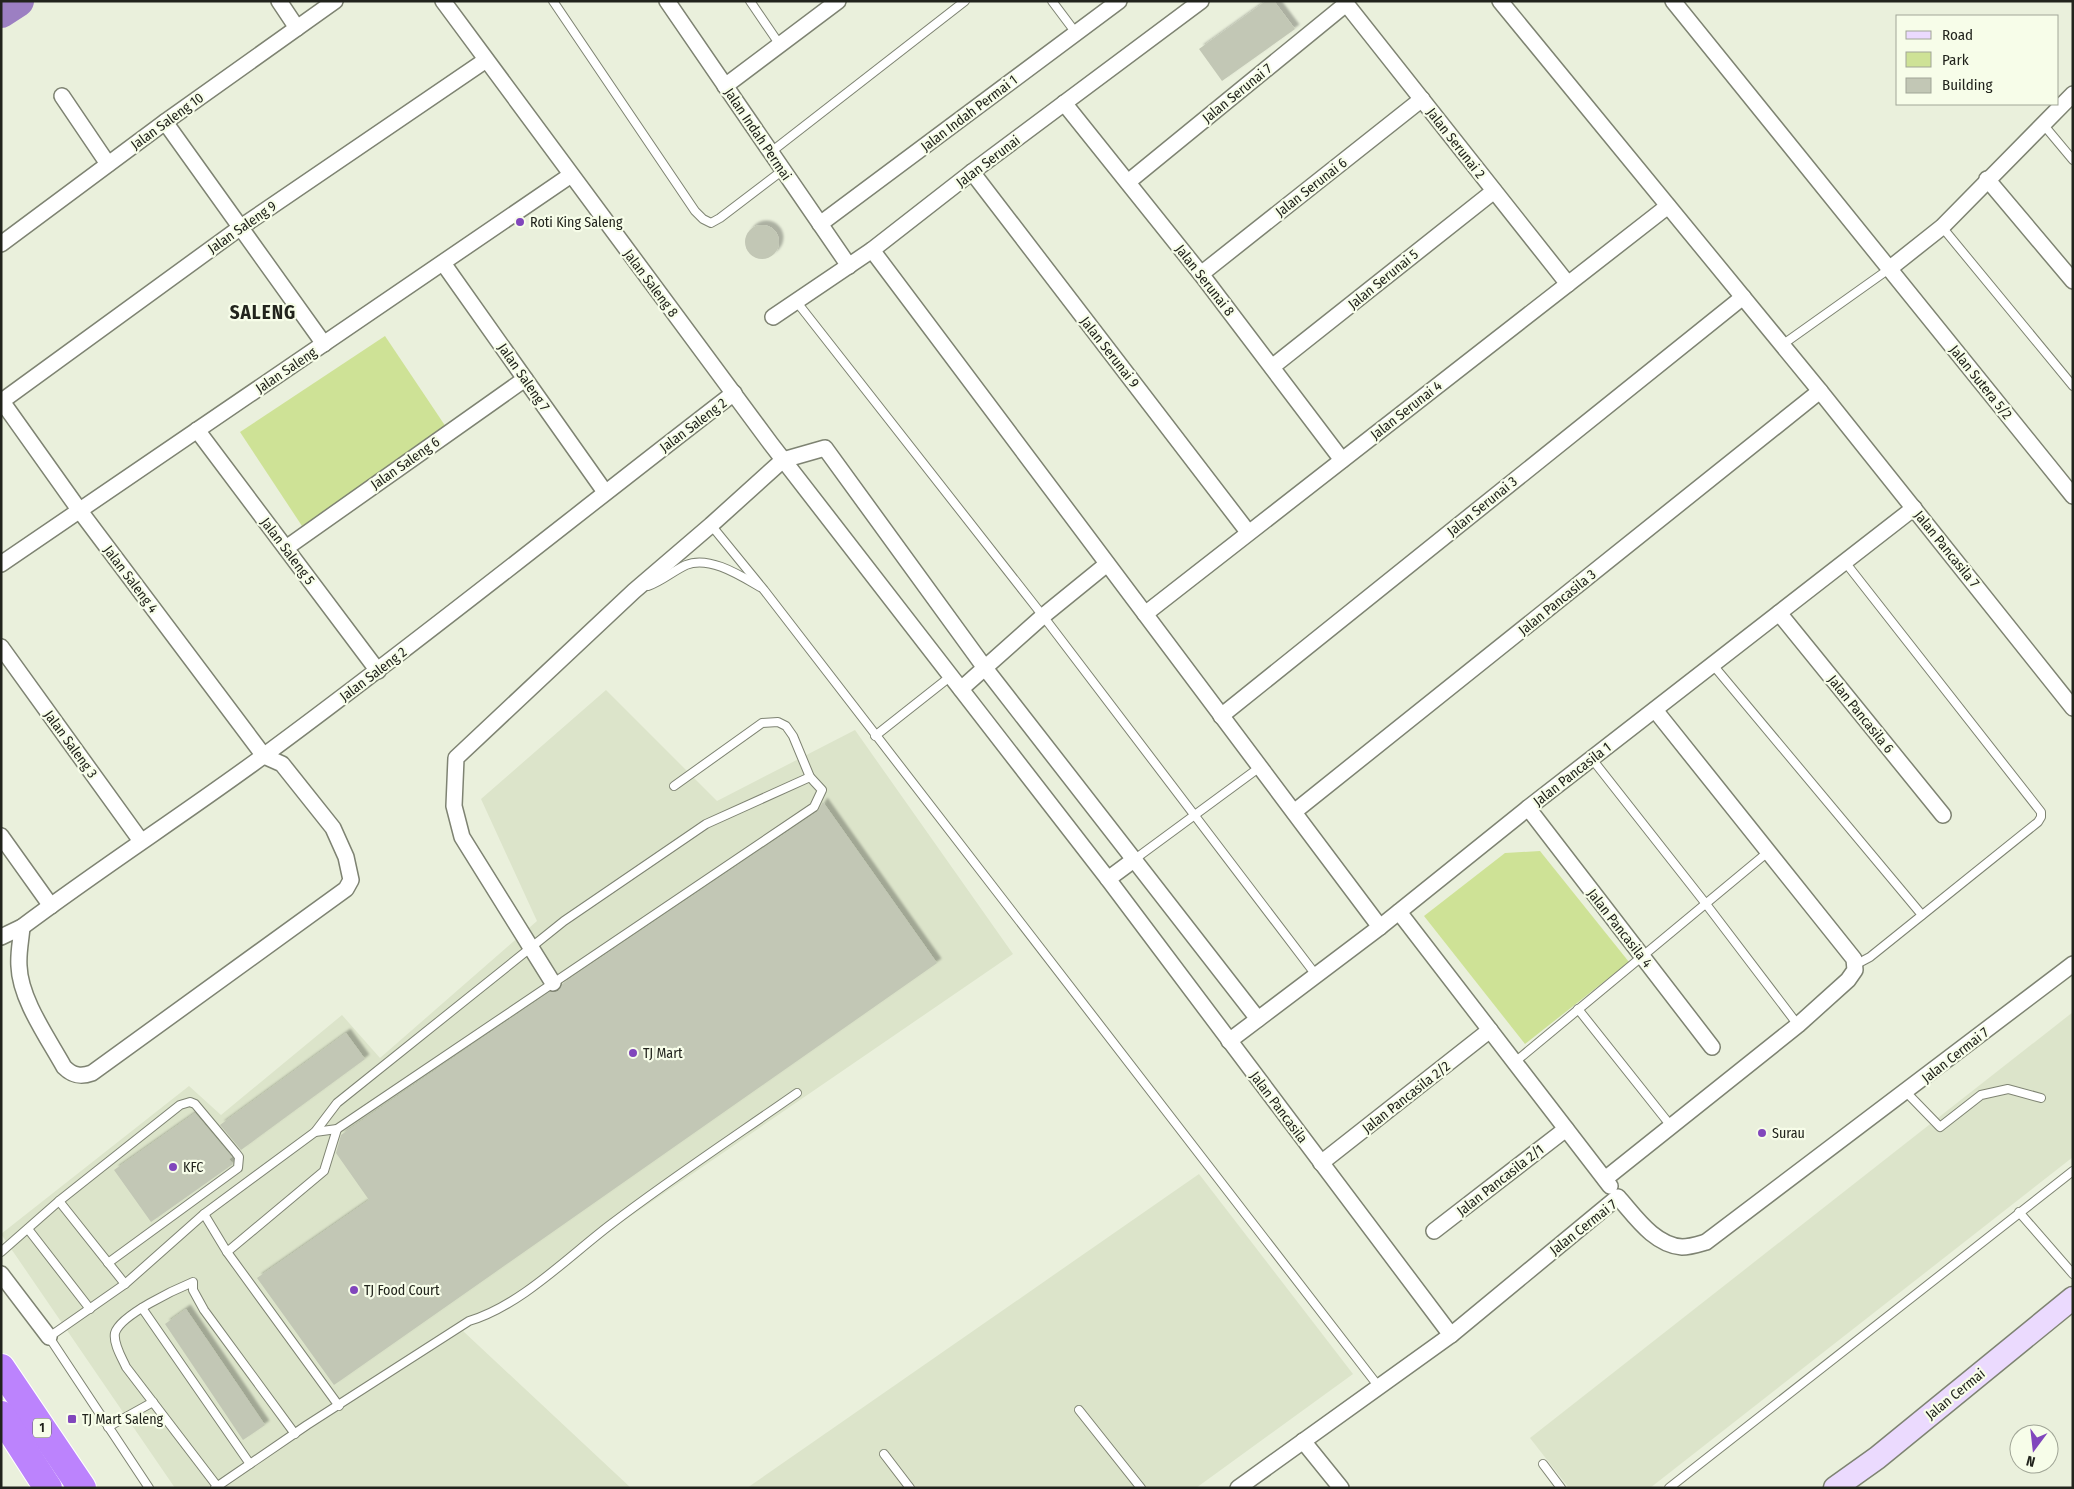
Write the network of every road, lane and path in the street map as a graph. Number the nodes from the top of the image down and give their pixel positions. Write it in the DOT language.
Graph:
graph roads {
  1 [pos="279,1"];
  2 [pos="335,1"];
  3 [pos="442,1"];
  4 [pos="553,1"];
  5 [pos="668,1"];
  6 [pos="750,1"];
  7 [pos="965,1"];
  8 [pos="1052,1"];
  9 [pos="1119,1"];
  10 [pos="1200,1"];
  11 [pos="1500,1"];
  12 [pos="1673,1"];
  13 [pos="834,2"];
  14 [pos="1345,3"];
  15 [pos="297,28"];
  16 [pos="1076,33"];
  17 [pos="780,45"];
  18 [pos="486,60"];
  19 [pos="725,86"];
  20 [pos="2073,94"];
  21 [pos="62,96"];
  22 [pos="1422,99"];
  23 [pos="1064,103"];
  24 [pos="165,122"];
  25 [pos="2042,123"];
  26 [pos="771,152"];
  27 [pos="2073,160"];
  28 [pos="108,164"];
  29 [pos="783,170"];
  30 [pos="972,172"];
  31 [pos="571,174"];
  32 [pos="1987,179"];
  33 [pos="1128,182"];
  34 [pos="1494,191"];
  35 [pos="1668,206"];
  36 [pos="820,224"];
  37 [pos="241,227"];
  38 [pos="1942,227"];
  39 [pos="1,244"];
  40 [pos="872,250"];
  41 [pos="443,262"];
  42 [pos="848,266"];
  43 [pos="1889,269"];
  44 [pos="1201,274"];
  45 [pos="2073,281"];
  46 [pos="1568,284"];
  47 [pos="1743,297"];
  48 [pos="796,300"];
  49 [pos="773,317"];
  50 [pos="324,344"];
  51 [pos="1782,345"];
  52 [pos="1272,367"];
  53 [pos="525,379"];
  54 [pos="2073,386"];
  55 [pos="1820,391"];
  56 [pos="734,393"];
  57 [pos="2,401"];
  58 [pos="197,430"];
  59 [pos="783,460"];
  60 [pos="1342,460"];
  61 [pos="605,492"];
  62 [pos="2073,496"];
  63 [pos="1914,508"];
  64 [pos="80,511"];
  65 [pos="711,525"];
  66 [pos="1248,532"];
  67 [pos="286,548"];
  68 [pos="1844,562"];
  69 [pos="1,564"];
  70 [pos="1107,564"];
  71 [pos="634,590"];
  72 [pos="764,590"];
  73 [pos="1778,613"];
  74 [pos="1145,614"];
  75 [pos="1043,616"];
  76 [pos="1,648"];
  77 [pos="1713,665"];
  78 [pos="985,668"];
  79 [pos="378,671"];
  80 [pos="951,676"];
  81 [pos="961,689"];
  82 [pos="2073,708"];
  83 [pos="1655,710"];
  84 [pos="1221,716"];
  85 [pos="875,736"];
  86 [pos="264,756"];
  87 [pos="1592,759"];
  88 [pos="1260,767"];
  89 [pos="810,776"];
  90 [pos="674,786"];
  91 [pos="1528,808"];
  92 [pos="1294,812"];
  93 [pos="1196,814"];
  94 [pos="1943,815"];
  95 [pos="1,836"];
  96 [pos="141,841"];
  97 [pos="1768,852"];
  98 [pos="1135,859"];
  99 [pos="1108,879"];
  100 [pos="1706,904"];
  101 [pos="51,906"];
  102 [pos="1399,912"];
  103 [pos="1922,915"];
  104 [pos="22,927"];
  105 [pos="1380,927"];
  106 [pos="1,937"];
  107 [pos="532,948"];
  108 [pos="1642,956"];
  109 [pos="2073,964"];
  110 [pos="1854,965"];
  111 [pos="1316,975"];
  112 [pos="553,983"];
  113 [pos="1578,1009"];
  114 [pos="1258,1019"];
  115 [pos="1798,1025"];
  116 [pos="1490,1030"];
  117 [pos="1230,1041"];
  118 [pos="1712,1047"];
  119 [pos="1515,1062"];
  120 [pos="1906,1092"];
  121 [pos="796,1093"];
  122 [pos="2040,1098"];
  123 [pos="1671,1126"];
  124 [pos="337,1129"];
  125 [pos="1566,1129"];
  126 [pos="315,1132"];
  127 [pos="1321,1163"];
  128 [pos="2073,1171"];
  129 [pos="1605,1179"];
  130 [pos="1618,1197"];
  131 [pos="59,1200"];
  132 [pos="2018,1212"];
  133 [pos="204,1214"];
  134 [pos="28,1228"];
  135 [pos="1434,1231"];
  136 [pos="1,1252"];
  137 [pos="227,1252"];
  138 [pos="108,1262"];
  139 [pos="2073,1274"];
  140 [pos="4,1283"];
  141 [pos="125,1284"];
  142 [pos="2073,1298"];
  143 [pos="90,1308"];
  144 [pos="142,1308"];
  145 [pos="1451,1334"];
  146 [pos="48,1337"];
  147 [pos="1,1368"];
  148 [pos="1378,1387"];
  149 [pos="153,1402"];
  150 [pos="339,1406"];
  151 [pos="1079,1410"];
  152 [pos="1,1415"];
  153 [pos="108,1426"];
  154 [pos="295,1434"];
  155 [pos="1303,1441"];
  156 [pos="884,1454"];
  157 [pos="250,1464"];
  158 [pos="1543,1464"];
  159 [pos="216,1487"];
  160 [pos="48,1488"];
  161 [pos="82,1488"];
  162 [pos="149,1488"];
  163 [pos="910,1488"];
  164 [pos="1141,1488"];
  165 [pos="1238,1488"];
  166 [pos="1341,1488"];
  167 [pos="1561,1488"];
  168 [pos="1669,1488"];
  169 [pos="1835,1488"];
  1 -- 15 [label="street"];
  2 -- 15 [label="street, Jalan Saleng 10"];
  3 -- 18 [label="street, Jalan Saleng 8"];
  4 -- 29 [label="lane"];
  5 -- 19 [label="street, Jalan Indah Permai"];
  6 -- 17 [label="lane"];
  7 -- 26 [label="lane"];
  8 -- 16 [label="lane"];
  9 -- 16 [label="street, Jalan Indah Permai 1"];
  10 -- 23 [label="street, Jalan Serunai"];
  11 -- 35 [label="street, Jalan Pancasila 7"];
  12 -- 43 [label="street, Jalan Sutera 5/2"];
  13 -- 17 [label="street"];
  14 -- 22 [label="street, Jalan Serunai 2"];
  14 -- 33 [label="street, Jalan Serunai 7"];
  15 -- 24 [label="street, Jalan Saleng 10"];
  16 -- 36 [label="street, Jalan Indah Permai 1"];
  17 -- 19 [label="street"];
  18 -- 31 [label="street, Jalan Saleng 8"];
  18 -- 37 [label="street, Jalan Saleng 9"];
  19 -- 26 [label="street, Jalan Indah Permai"];
  20 -- 25 [label="street"];
  21 -- 28 [label="street"];
  22 -- 34 [label="street, Jalan Serunai 2"];
  22 -- 44 [label="street, Jalan Serunai 6"];
  23 -- 30 [label="street, Jalan Serunai"];
  23 -- 33 [label="street, Jalan Serunai 8"];
  24 -- 28 [label="street, Jalan Saleng 10"];
  24 -- 37 [label="street"];
  25 -- 27 [label="lane"];
  25 -- 32 [label="street"];
  26 -- 29 [label="street, Jalan Indah Permai"];
  28 -- 39 [label="street, Jalan Saleng 10"];
  29 -- 36 [label="street, Jalan Indah Permai"];
  30 -- 40 [label="street, Jalan Serunai"];
  30 -- 66 [label="street, Jalan Serunai 9"];
  31 -- 41 [label="street, Jalan Saleng"];
  31 -- 56 [label="street, Jalan Saleng 8"];
  32 -- 38 [label="street"];
  32 -- 45 [label="street"];
  33 -- 44 [label="street, Jalan Serunai 8"];
  34 -- 46 [label="street, Jalan Serunai 2"];
  34 -- 52 [label="street, Jalan Serunai 5"];
  35 -- 46 [label="street, Jalan Serunai 4"];
  35 -- 47 [label="street, Jalan Pancasila 7"];
  36 -- 42 [label="street, Jalan Indah Permai"];
  37 -- 50 [label="street"];
  37 -- 57 [label="street, Jalan Saleng 9"];
  38 -- 43 [label="street"];
  38 -- 54 [label="lane"];
  40 -- 42 [label="street, Jalan Serunai"];
  40 -- 70 [label="street"];
  41 -- 50 [label="street, Jalan Saleng"];
  41 -- 53 [label="street, Jalan Saleng 7"];
  42 -- 48 [label="street, Jalan Serunai"];
  43 -- 51 [label="lane"];
  43 -- 62 [label="street, Jalan Sutera 5/2"];
  44 -- 52 [label="street, Jalan Serunai 8"];
  46 -- 60 [label="street, Jalan Serunai 4"];
  47 -- 51 [label="street, Jalan Pancasila 7"];
  47 -- 84 [label="street, Jalan Serunai 3"];
  48 -- 49 [label="street, Jalan Serunai"];
  48 -- 75 [label="lane"];
  50 -- 58 [label="street, Jalan Saleng"];
  51 -- 55 [label="street, Jalan Pancasila 7"];
  52 -- 60 [label="street, Jalan Serunai 8"];
  53 -- 61 [label="street, Jalan Saleng 7"];
  53 -- 67 [label="street, Jalan Saleng 6"];
  55 -- 63 [label="street, Jalan Pancasila 7"];
  55 -- 92 [label="street, Jalan Pancasila 3"];
  56 -- 59 [label="street, Jalan Saleng 8"];
  56 -- 61 [label="street, Jalan Saleng 2"];
  57 -- 64 [label="street, Jalan Saleng 4"];
  58 -- 64 [label="street, Jalan Saleng"];
  58 -- 67 [label="street, Jalan Saleng 5"];
  59 -- 65 [label="street"];
  59 -- 78 [label="street"];
  59 -- 80 [label="street, Jalan Saleng 8"];
  60 -- 66 [label="street, Jalan Serunai 4"];
  61 -- 79 [label="street, Jalan Saleng 2"];
  63 -- 68 [label="street, Jalan Pancasila 1"];
  63 -- 82 [label="street, Jalan Pancasila 7"];
  64 -- 69 [label="street, Jalan Saleng"];
  64 -- 86 [label="street, Jalan Saleng 4"];
  65 -- 71 [label="street"];
  65 -- 72 [label="lane"];
  66 -- 74 [label="street, Jalan Serunai 4"];
  67 -- 79 [label="street, Jalan Saleng 5"];
  68 -- 73 [label="street, Jalan Pancasila 1"];
  68 -- 103 [label="lane"];
  70 -- 74 [label="street"];
  70 -- 75 [label="street"];
  71 -- 72 [label="lane"];
  71 -- 107 [label="street"];
  72 -- 85 [label="lane"];
  73 -- 77 [label="street, Jalan Pancasila 1"];
  73 -- 94 [label="street, Jalan Pancasila 6"];
  74 -- 84 [label="street"];
  75 -- 78 [label="street"];
  75 -- 93 [label="lane"];
  76 -- 96 [label="street, Jalan Saleng 3"];
  77 -- 83 [label="street, Jalan Pancasila 1"];
  77 -- 103 [label="lane"];
  78 -- 81 [label="street"];
  78 -- 98 [label="street"];
  79 -- 86 [label="street, Jalan Saleng 2"];
  80 -- 81 [label="street, Jalan Pancasila"];
  80 -- 85 [label="lane"];
  81 -- 99 [label="street, Jalan Pancasila"];
  83 -- 87 [label="street, Jalan Pancasila 1"];
  83 -- 97 [label="street"];
  84 -- 88 [label="street"];
  85 -- 148 [label="lane"];
  86 -- 96 [label="street, Jalan Saleng 2"];
  86 -- 104 [label="street"];
  87 -- 91 [label="street, Jalan Pancasila 1"];
  87 -- 100 [label="lane"];
  88 -- 92 [label="street"];
  88 -- 93 [label="lane"];
  89 -- 90 [label="lane"];
  89 -- 107 [label="lane"];
  89 -- 112 [label="lane"];
  91 -- 102 [label="street, Jalan Pancasila 1"];
  91 -- 108 [label="street, Jalan Pancasila 4"];
  92 -- 105 [label="street"];
  93 -- 98 [label="lane"];
  93 -- 111 [label="lane"];
  95 -- 101 [label="street"];
  96 -- 101 [label="street, Jalan Saleng 2"];
  97 -- 100 [label="lane"];
  97 -- 110 [label="street"];
  98 -- 99 [label="street"];
  98 -- 114 [label="street"];
  99 -- 117 [label="street, Jalan Pancasila"];
  100 -- 108 [label="lane"];
  100 -- 115 [label="lane"];
  101 -- 104 [label="street, Jalan Saleng 2"];
  102 -- 105 [label="street, Jalan Pancasila 1"];
  102 -- 116 [label="street"];
  103 -- 110 [label="lane"];
  104 -- 106 [label="street, Jalan Saleng 2"];
  105 -- 111 [label="street, Jalan Pancasila 1"];
  107 -- 112 [label="street"];
  107 -- 126 [label="lane"];
  108 -- 113 [label="lane"];
  108 -- 118 [label="street, Jalan Pancasila 4"];
  109 -- 120 [label="street, Jalan Cermai 7"];
  110 -- 115 [label="street"];
  111 -- 114 [label="street, Jalan Pancasila 1"];
  112 -- 124 [label="lane"];
  113 -- 119 [label="lane"];
  113 -- 123 [label="lane"];
  114 -- 117 [label="street, Jalan Pancasila 1"];
  115 -- 123 [label="street"];
  116 -- 119 [label="street"];
  116 -- 127 [label="street, Jalan Pancasila 2/2"];
  117 -- 127 [label="street, Jalan Pancasila"];
  119 -- 125 [label="street"];
  120 -- 122 [label="lane"];
  120 -- 130 [label="street, Jalan Cermai 7"];
  121 -- 150 [label="lane"];
  123 -- 129 [label="street"];
  124 -- 126 [label="lane"];
  124 -- 137 [label="lane"];
  125 -- 129 [label="street"];
  125 -- 135 [label="street, Jalan Pancasila 2/1"];
  126 -- 133 [label="lane"];
  127 -- 145 [label="street, Jalan Pancasila"];
  128 -- 132 [label="lane"];
  129 -- 130 [label="street"];
  130 -- 145 [label="street, Jalan Cermai 7"];
  131 -- 134 [label="lane"];
  131 -- 138 [label="lane"];
  131 -- 138 [label="lane"];
  132 -- 139 [label="lane"];
  132 -- 168 [label="lane"];
  133 -- 137 [label="lane"];
  133 -- 141 [label="lane"];
  134 -- 136 [label="lane"];
  134 -- 143 [label="lane"];
  137 -- 150 [label="lane"];
  138 -- 141 [label="lane"];
  140 -- 146 [label="street"];
  141 -- 143 [label="lane"];
  142 -- 169 [label="street, Jalan Cermai"];
  143 -- 146 [label="lane"];
  144 -- 149 [label="lane"];
  144 -- 154 [label="lane"];
  144 -- 157 [label="lane"];
  145 -- 148 [label="street, Jalan Cermai 7"];
  146 -- 153 [label="lane"];
  147 -- 161 [label="highway, 1"];
  148 -- 155 [label="street, Jalan Cermai 7"];
  149 -- 153 [label="lane"];
  149 -- 159 [label="lane"];
  150 -- 154 [label="lane"];
  151 -- 164 [label="lane"];
  152 -- 160 [label="highway, 1"];
  153 -- 162 [label="lane"];
  154 -- 157 [label="lane"];
  155 -- 165 [label="street, Jalan Cermai 7"];
  155 -- 166 [label="street"];
  156 -- 163 [label="lane"];
  157 -- 159 [label="lane"];
  158 -- 167 [label="lane"];
}
